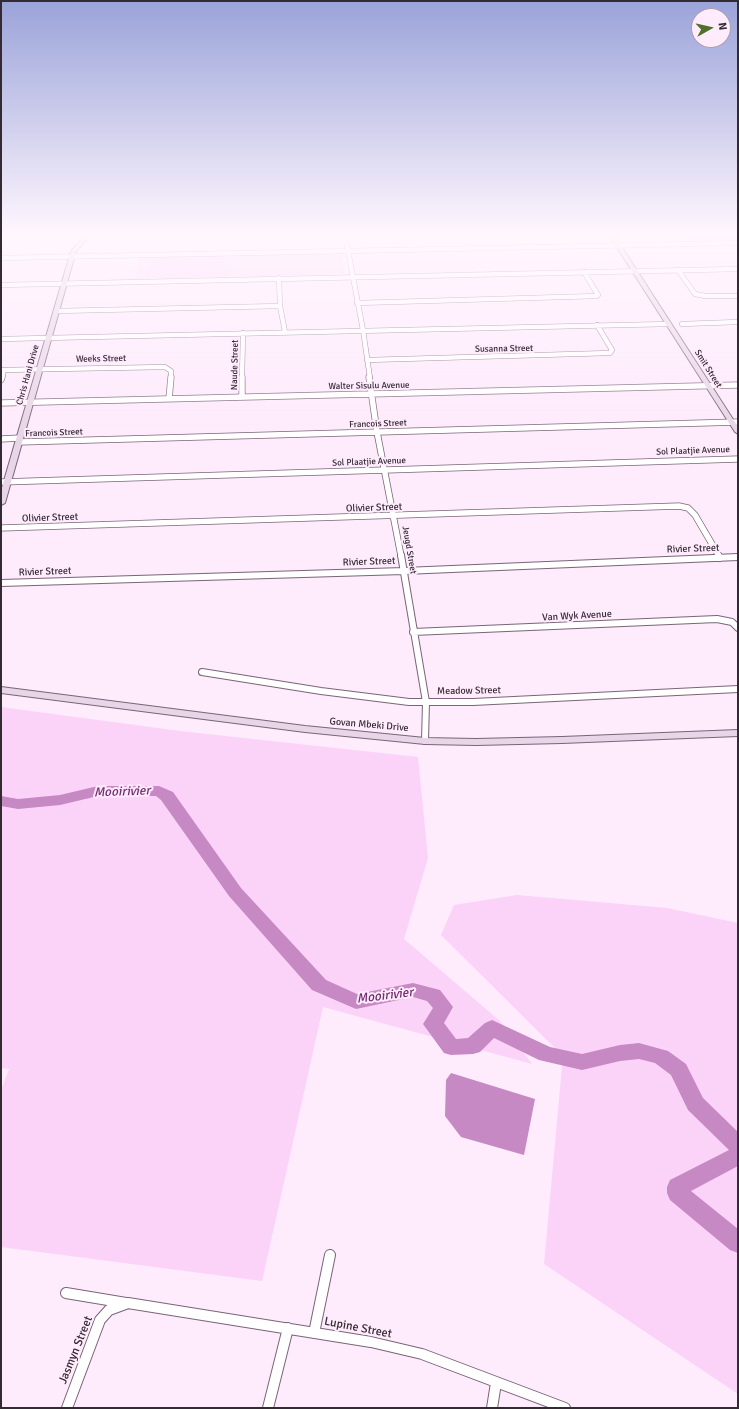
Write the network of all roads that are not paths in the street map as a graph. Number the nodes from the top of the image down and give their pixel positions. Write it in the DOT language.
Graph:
graph roads {
  1 [pos="59,301"];
  2 [pos="280,301"];
  3 [pos="434,301"];
  4 [pos="654,301"];
  5 [pos="357,303"];
  6 [pos="280,306"];
  7 [pos="56,310"];
  8 [pos="738,322"];
  9 [pos="669,324"];
  10 [pos="682,324"];
  11 [pos="597,325"];
  12 [pos="363,330"];
  13 [pos="285,332"];
  14 [pos="243,333"];
  15 [pos="48,338"];
  16 [pos="1,339"];
  17 [pos="367,360"];
  18 [pos="40,369"];
  19 [pos="3,370"];
  20 [pos="1,380"];
  21 [pos="738,384"];
  22 [pos="708,385"];
  23 [pos="371,394"];
  24 [pos="242,397"];
  25 [pos="169,399"];
  26 [pos="30,402"];
  27 [pos="1,403"];
  28 [pos="735,422"];
  29 [pos="377,432"];
  30 [pos="738,432"];
  31 [pos="1,439"];
  32 [pos="19,440"];
  33 [pos="738,459"];
  34 [pos="386,470"];
  35 [pos="4,482"];
  36 [pos="1,503"];
  37 [pos="394,516"];
  38 [pos="1,528"];
  39 [pos="738,557"];
  40 [pos="720,558"];
  41 [pos="404,571"];
  42 [pos="1,583"];
  43 [pos="738,628"];
  44 [pos="413,632"];
  45 [pos="202,672"];
  46 [pos="738,689"];
  47 [pos="1,690"];
  48 [pos="426,702"];
  49 [pos="738,732"];
  50 [pos="425,741"];
  51 [pos="330,1255"];
  52 [pos="66,1293"];
  53 [pos="134,1304"];
  54 [pos="288,1328"];
  55 [pos="314,1333"];
  56 [pos="496,1383"];
  57 [pos="67,1408"];
  58 [pos="268,1408"];
  59 [pos="492,1408"];
  60 [pos="565,1408"];
  1 -- 7 [label="street, Chris Hani Drive"];
  2 -- 6 [label="street"];
  3 -- 5 [label="street"];
  4 -- 9 [label="street, Smit Street"];
  5 -- 12 [label="street, Jeugd Street"];
  6 -- 7 [label="street"];
  6 -- 13 [label="street"];
  7 -- 15 [label="street, Chris Hani Drive"];
  8 -- 10 [label="street"];
  9 -- 11 [label="street"];
  9 -- 22 [label="street, Smit Street"];
  11 -- 12 [label="street"];
  11 -- 17 [label="street, Susanna Street"];
  12 -- 13 [label="street"];
  12 -- 17 [label="street, Jeugd Street"];
  13 -- 14 [label="street"];
  14 -- 15 [label="street"];
  14 -- 24 [label="street, Naude Street"];
  15 -- 16 [label="street"];
  15 -- 18 [label="street, Chris Hani Drive"];
  17 -- 23 [label="street, Jeugd Street"];
  18 -- 19 [label="street, Weeks Street"];
  18 -- 25 [label="street, Weeks Street"];
  18 -- 26 [label="street, Chris Hani Drive"];
  19 -- 20 [label="street"];
  21 -- 22 [label="street, Walter Sisulu Avenue"];
  22 -- 23 [label="street, Walter Sisulu Avenue"];
  22 -- 28 [label="street, Smit Street"];
  23 -- 24 [label="street, Walter Sisulu Avenue"];
  23 -- 29 [label="street, Jeugd Street"];
  24 -- 25 [label="street, Walter Sisulu Avenue"];
  25 -- 26 [label="street, Walter Sisulu Avenue"];
  26 -- 27 [label="street, Walter Sisulu Avenue"];
  26 -- 32 [label="street, Chris Hani Drive"];
  28 -- 29 [label="street, Francois Street"];
  28 -- 30 [label="street, Smit Street"];
  29 -- 32 [label="street, Francois Street"];
  29 -- 34 [label="street, Jeugd Street"];
  31 -- 32 [label="street, Francois Street"];
  32 -- 35 [label="street, Chris Hani Drive"];
  33 -- 34 [label="street, Sol Plaatjie Avenue"];
  34 -- 35 [label="street, Sol Plaatjie Avenue"];
  34 -- 37 [label="street, Jeugd Street"];
  35 -- 36 [label="street, Chris Hani Drive"];
  37 -- 38 [label="street, Olivier Street"];
  37 -- 40 [label="street, Olivier Street"];
  37 -- 41 [label="street, Jeugd Street"];
  39 -- 40 [label="street, Rivier Street"];
  40 -- 41 [label="street, Rivier Street"];
  41 -- 42 [label="street, Rivier Street"];
  41 -- 44 [label="street, Jeugd Street"];
  43 -- 44 [label="street, Van Wyk Avenue"];
  44 -- 48 [label="street, Jeugd Street"];
  45 -- 48 [label="street, Meadow Street"];
  46 -- 48 [label="street, Meadow Street"];
  47 -- 50 [label="street, Govan Mbeki Drive"];
  48 -- 50 [label="street, Jeugd Street"];
  49 -- 50 [label="street, Govan Mbeki Drive"];
  51 -- 55 [label="street"];
  52 -- 53 [label="street, Lupine Street"];
  53 -- 54 [label="street, Lupine Street"];
  53 -- 57 [label="street, Jasmyn Street"];
  54 -- 55 [label="street, Lupine Street"];
  54 -- 58 [label="street"];
  55 -- 56 [label="street, Lupine Street"];
  56 -- 59 [label="street"];
  56 -- 60 [label="street, Lupine Street"];
}
